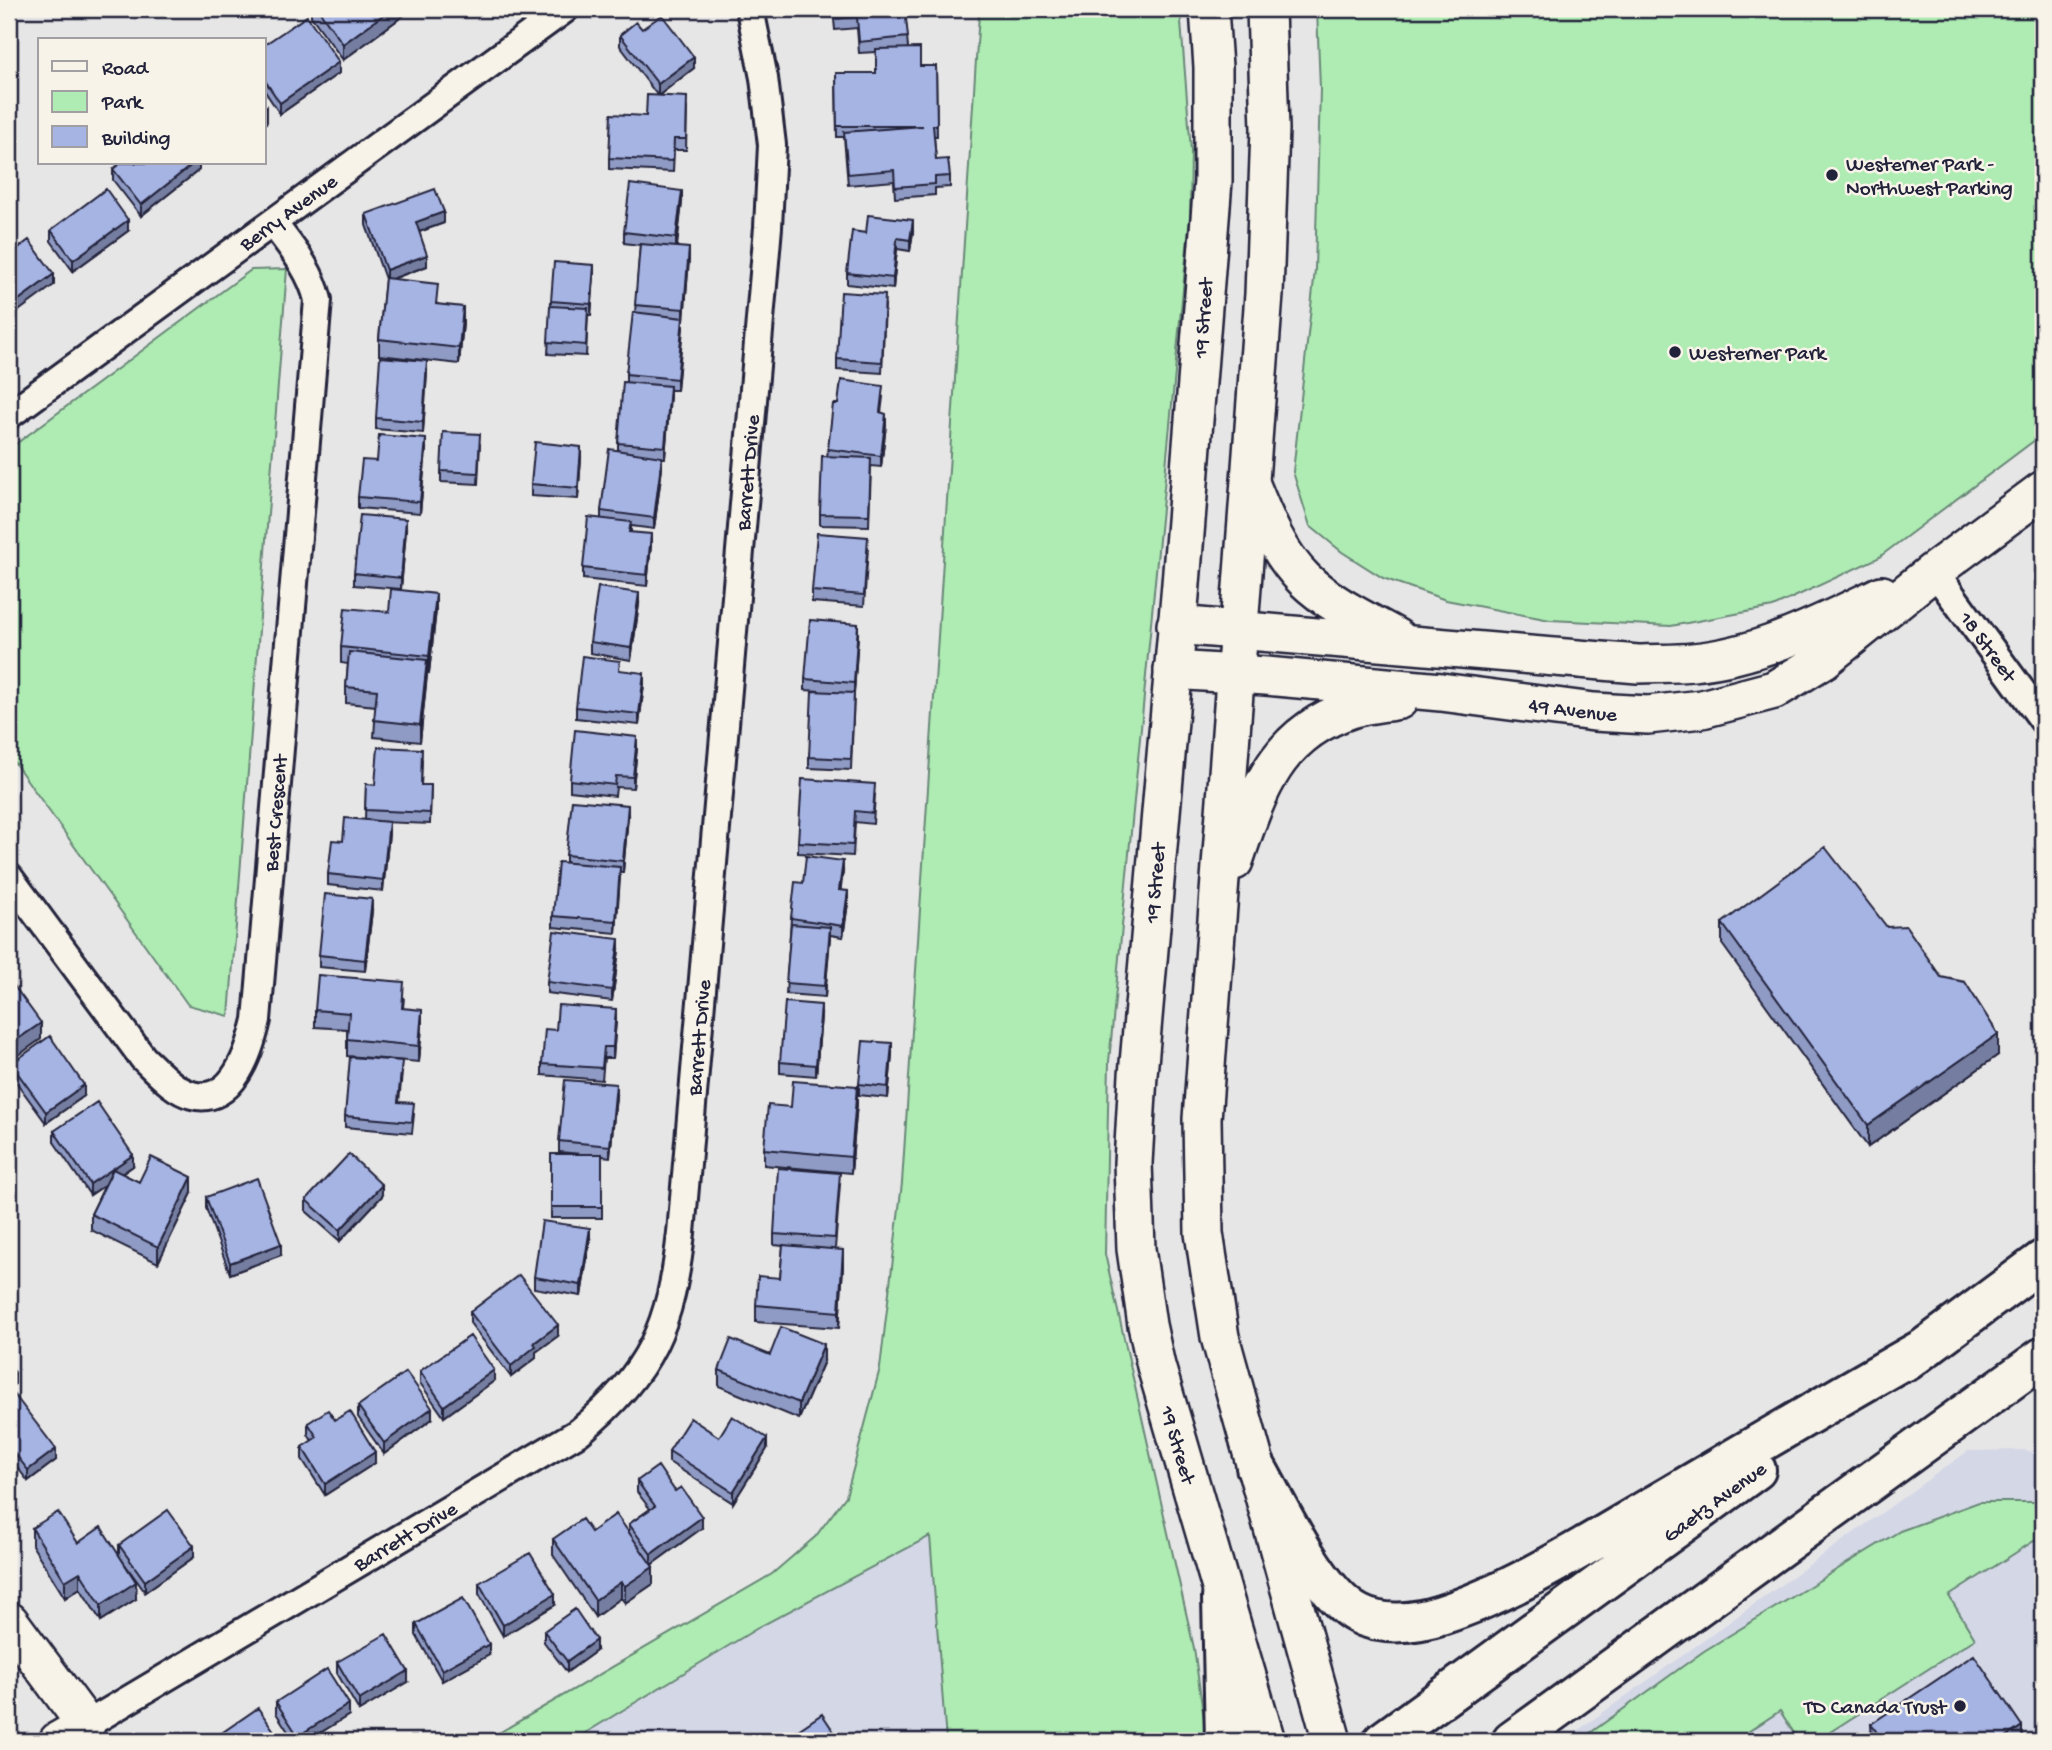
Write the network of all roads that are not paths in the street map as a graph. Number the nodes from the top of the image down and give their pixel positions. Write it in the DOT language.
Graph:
graph roads {
  1 [pos="565,9"];
  2 [pos="750,9"];
  3 [pos="1209,9"];
  4 [pos="1266,9"];
  5 [pos="273,223"];
  6 [pos="9,415"];
  7 [pos="1250,483"];
  8 [pos="2043,490"];
  9 [pos="1934,572"];
  10 [pos="1176,625"];
  11 [pos="1238,631"];
  12 [pos="1407,643"];
  13 [pos="1172,670"];
  14 [pos="1235,673"];
  15 [pos="1441,692"];
  16 [pos="2043,720"];
  17 [pos="9,877"];
  18 [pos="1216,912"];
  19 [pos="2043,1260"];
  20 [pos="1928,1346"];
  21 [pos="2043,1357"];
  22 [pos="1256,1467"];
  23 [pos="1222,1598"];
  24 [pos="9,1620"];
  25 [pos="1539,1728"];
  26 [pos="72,1733"];
  27 [pos="1225,1741"];
  28 [pos="1266,1741"];
  29 [pos="1332,1741"];
  30 [pos="1383,1741"];
  31 [pos="1512,1741"];
  1 -- 5 [label="street, Berry Avenue"];
  2 -- 26 [label="street, Barrett Drive"];
  3 -- 10 [label="main road, 19 Street"];
  4 -- 7 [label="main road"];
  5 -- 6 [label="street, Berry Avenue"];
  5 -- 17 [label="street, Best Crescent"];
  7 -- 11 [label="main road"];
  7 -- 12 [label="main road"];
  8 -- 9 [label="main road, 49 Avenue"];
  9 -- 12 [label="main road, 49 Avenue"];
  9 -- 15 [label="main road, 49 Avenue"];
  9 -- 16 [label="street, 18 Street"];
  10 -- 11 [label="main road, 49 Avenue"];
  10 -- 13 [label="main road, 19 Street"];
  11 -- 12 [label="main road, 49 Avenue"];
  11 -- 14 [label="main road"];
  13 -- 14 [label="main road, 49 Avenue"];
  13 -- 23 [label="main road, 19 Street"];
  14 -- 15 [label="main road, 49 Avenue"];
  14 -- 18 [label="main road"];
  15 -- 18 [label="main road"];
  18 -- 22 [label="main road"];
  19 -- 20 [label="main road, Gaetz Avenue"];
  20 -- 22 [label="main road"];
  20 -- 30 [label="main road, Gaetz Avenue"];
  21 -- 25 [label="main road"];
  22 -- 29 [label="main road"];
  23 -- 27 [label="main road"];
  23 -- 28 [label="main road, 19 Street"];
  24 -- 26 [label="main road"];
  25 -- 31 [label="main road"];
}
